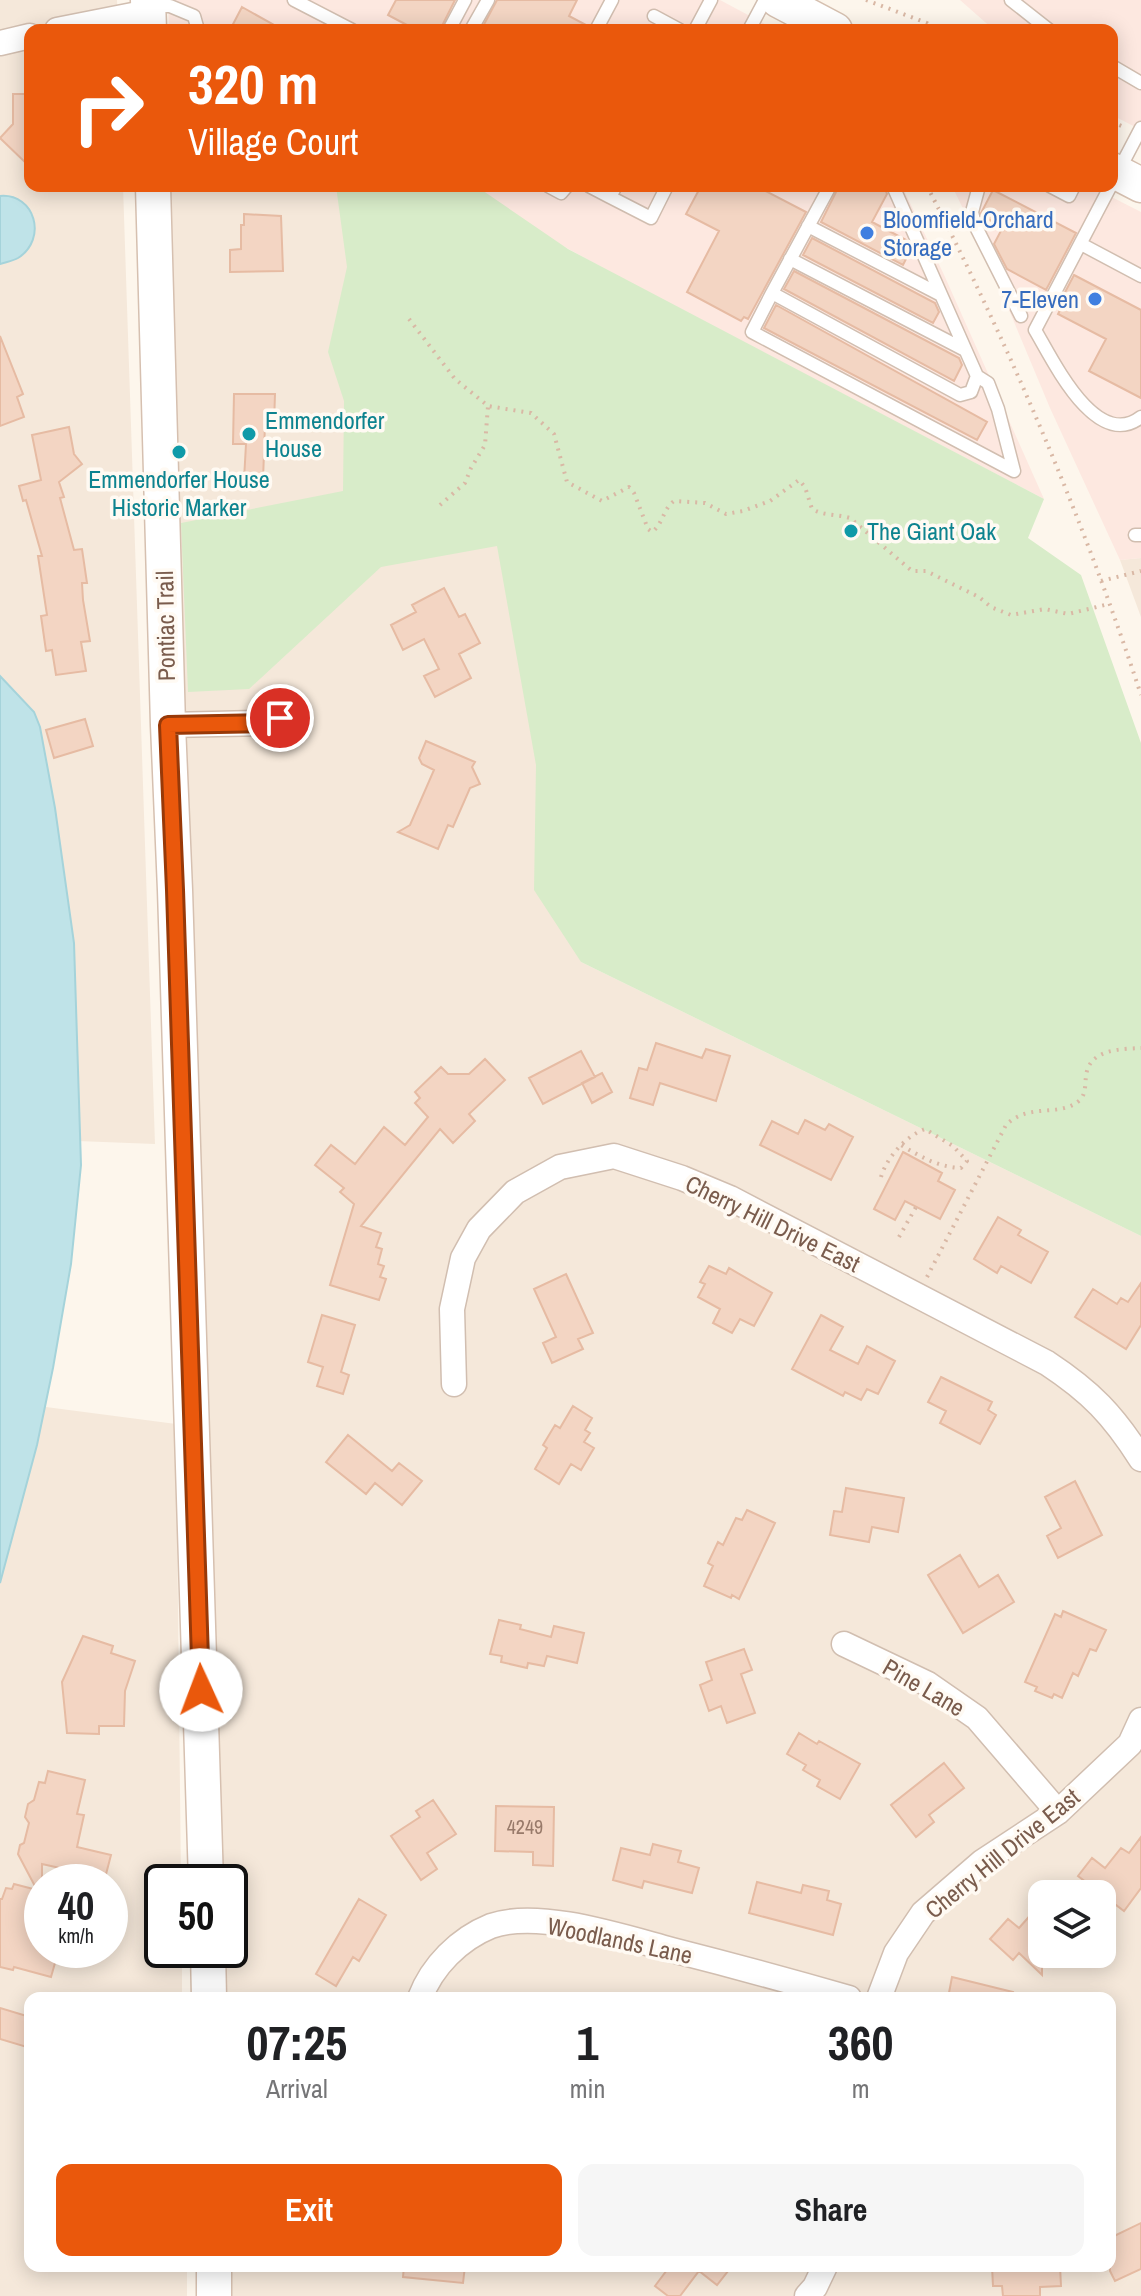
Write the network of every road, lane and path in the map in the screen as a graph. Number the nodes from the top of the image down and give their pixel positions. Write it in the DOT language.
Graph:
graph roads {
  1 [pos="294,0"];
  2 [pos="465,0"];
  3 [pos="488,0"];
  4 [pos="612,0"];
  5 [pos="711,0"];
  6 [pos="866,0"];
  7 [pos="1011,0"];
  8 [pos="777,1"];
  9 [pos="148,12"];
  10 [pos="654,16"];
  11 [pos="87,24"];
  12 [pos="196,24"];
  13 [pos="340,24"];
  14 [pos="452,24"];
  15 [pos="474,24"];
  16 [pos="599,24"];
  17 [pos="669,24"];
  18 [pos="698,24"];
  19 [pos="755,24"];
  20 [pos="819,24"];
  21 [pos="928,24"];
  22 [pos="1041,24"];
  23 [pos="24,37"];
  24 [pos="0,43"];
  25 [pos="1118,70"];
  26 [pos="1141,83"];
  27 [pos="1141,128"];
  28 [pos="1124,177"];
  29 [pos="153,192"];
  30 [pos="614,192"];
  31 [pos="664,192"];
  32 [pos="827,192"];
  33 [pos="896,192"];
  34 [pos="930,192"];
  35 [pos="977,192"];
  36 [pos="1114,192"];
  37 [pos="946,224"];
  38 [pos="808,226"];
  39 [pos="939,228"];
  40 [pos="1081,244"];
  41 [pos="790,259"];
  42 [pos="1141,276"];
  43 [pos="772,293"];
  44 [pos="941,295"];
  45 [pos="1021,316"];
  46 [pos="409,319"];
  47 [pos="965,350"];
  48 [pos="977,376"];
  49 [pos="488,406"];
  50 [pos="1141,417"];
  51 [pos="440,505"];
  52 [pos="1141,571"];
  53 [pos="1101,581"];
  54 [pos="1109,604"];
  55 [pos="1141,695"];
  56 [pos="280,718"];
  57 [pos="168,725"];
  58 [pos="1141,1048"];
  59 [pos="901,1145"];
  60 [pos="881,1177"];
  61 [pos="916,1207"];
  62 [pos="899,1237"];
  63 [pos="918,1295"];
  64 [pos="454,1384"];
  65 [pos="1141,1459"];
  66 [pos="844,1644"];
  67 [pos="1141,1720"];
  68 [pos="1058,1812"];
  69 [pos="205,1864"];
  70 [pos="208,1968"];
  71 [pos="209,1992"];
  72 [pos="423,1992"];
  73 [pos="829,1992"];
  74 [pos="881,1992"];
  75 [pos="214,2272"];
  76 [pos="822,2272"];
  77 [pos="214,2296"];
  78 [pos="807,2296"];
  1 -- 13 [label="lane"];
  2 -- 14 [label="lane"];
  3 -- 15 [label="lane"];
  4 -- 16 [label="lane"];
  5 -- 18 [label="lane"];
  6 -- 21 [label="path"];
  7 -- 22 [label="lane"];
  8 -- 19 [label="lane"];
  8 -- 20 [label="main road"];
  9 -- 11 [label="street"];
  9 -- 12 [label="lane"];
  10 -- 17 [label="lane"];
  23 -- 24 [label="street"];
  25 -- 26 [label="lane"];
  27 -- 28 [label="lane"];
  29 -- 57 [label="main road, Pontiac Trail"];
  30 -- 31 [label="lane"];
  32 -- 38 [label="lane"];
  33 -- 44 [label="lane"];
  34 -- 37 [label="path"];
  35 -- 45 [label="lane"];
  36 -- 40 [label="lane"];
  37 -- 39 [label="path"];
  37 -- 53 [label="path"];
  38 -- 41 [label="lane"];
  38 -- 44 [label="lane"];
  40 -- 42 [label="lane"];
  40 -- 50 [label="lane"];
  41 -- 43 [label="lane"];
  41 -- 47 [label="lane"];
  43 -- 48 [label="lane"];
  43 -- 48 [label="lane"];
  44 -- 47 [label="lane"];
  46 -- 49 [label="path"];
  47 -- 48 [label="lane"];
  49 -- 51 [label="path"];
  49 -- 54 [label="path"];
  52 -- 53 [label="path"];
  53 -- 54 [label="path"];
  54 -- 55 [label="path"];
  56 -- 57 [label="street"];
  57 -- 69 [label="main road, Pontiac Trail"];
  58 -- 63 [label="path"];
  59 -- 59 [label="path"];
  59 -- 60 [label="path"];
  61 -- 62 [label="path"];
  63 -- 64 [label="street, Cherry Hill Drive East"];
  63 -- 65 [label="street, Cherry Hill Drive East"];
  66 -- 68 [label="street, Pine Lane"];
  67 -- 68 [label="street, Cherry Hill Drive East"];
  68 -- 74 [label="street, Cherry Hill Drive East"];
  70 -- 71 [label="main road"];
  72 -- 73 [label="street, Woodlands Lane"];
  75 -- 77 [label="main road"];
  76 -- 78 [label="street"];
}
